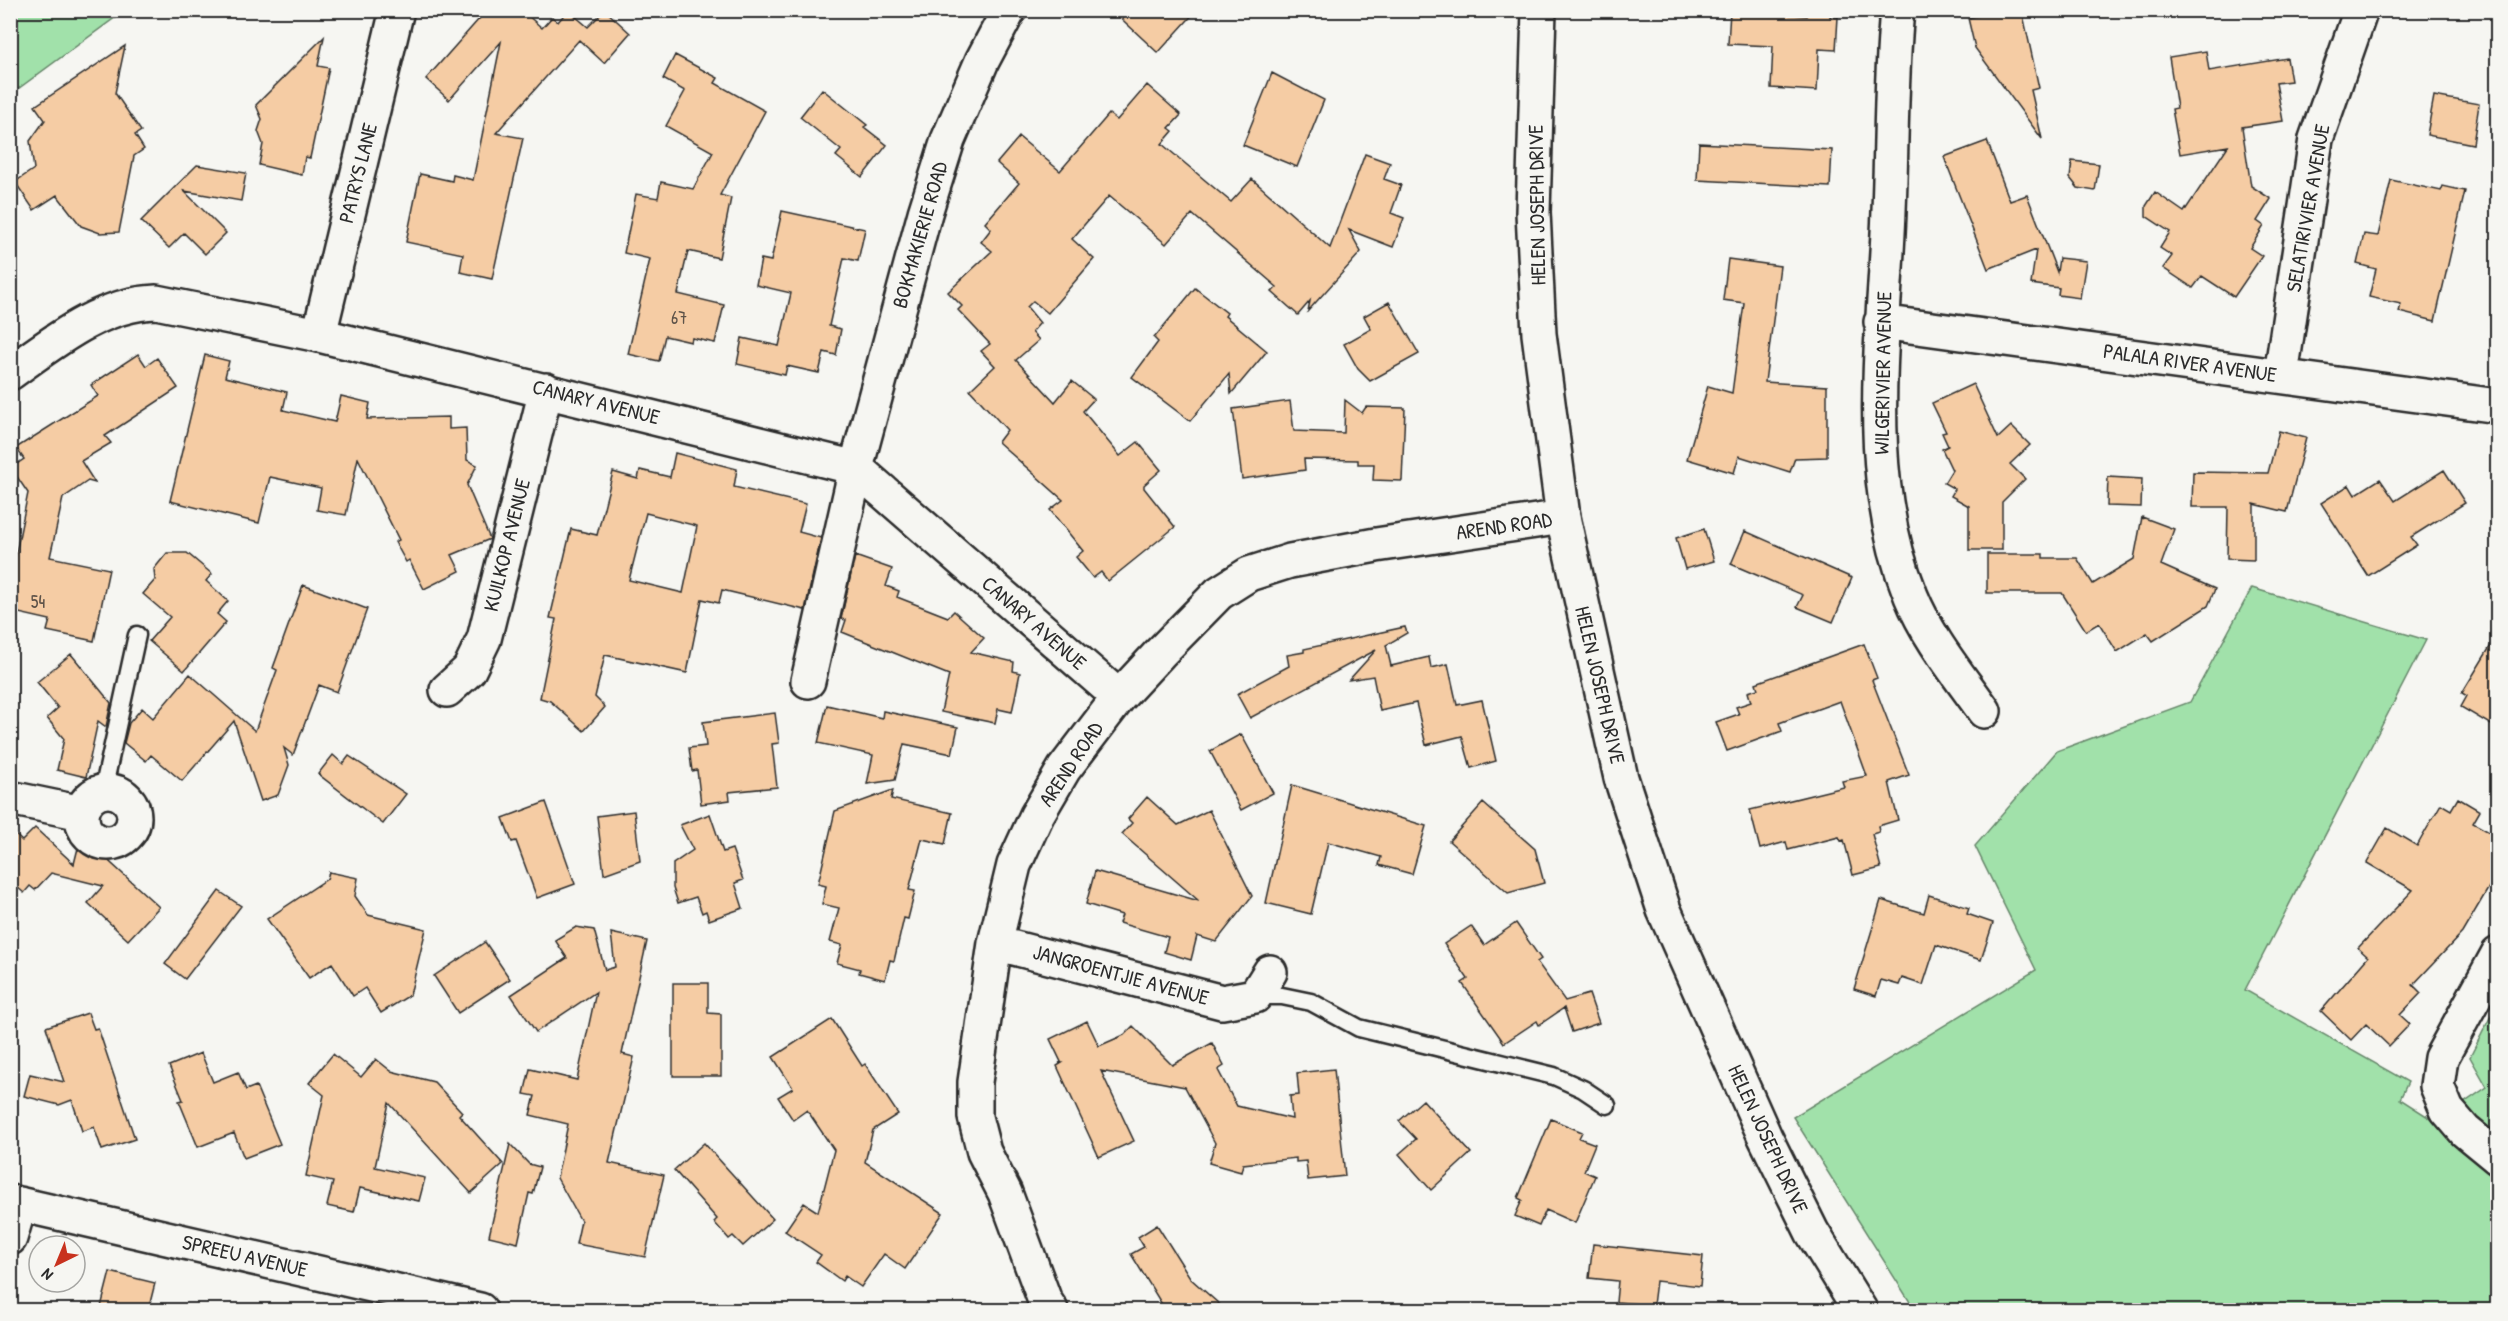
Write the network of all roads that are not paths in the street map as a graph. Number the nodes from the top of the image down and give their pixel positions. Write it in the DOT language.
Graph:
graph roads {
  1 [pos="397,10"];
  2 [pos="1009,10"];
  3 [pos="1539,10"];
  4 [pos="1897,10"];
  5 [pos="2361,10"];
  6 [pos="1881,322"];
  7 [pos="319,335"];
  8 [pos="10,373"];
  9 [pos="2281,375"];
  10 [pos="546,390"];
  11 [pos="2498,406"];
  12 [pos="856,468"];
  13 [pos="1563,517"];
  14 [pos="137,635"];
  15 [pos="808,681"];
  16 [pos="447,690"];
  17 [pos="1119,697"];
  18 [pos="1984,711"];
  19 [pos="10,798"];
  20 [pos="93,802"];
  21 [pos="995,943"];
  22 [pos="2498,954"];
  23 [pos="1263,984"];
  24 [pos="1607,1105"];
  25 [pos="2498,1158"];
  26 [pos="15,1203"];
  27 [pos="10,1238"];
  28 [pos="372,1298"];
  29 [pos="1041,1307"];
  30 [pos="480,1311"];
  31 [pos="1860,1311"];
  1 -- 7 [label="street, PATRYS LANE"];
  2 -- 12 [label="street, BOKMAKIERIE ROAD"];
  3 -- 13 [label="street, HELEN JOSEPH DRIVE"];
  4 -- 6 [label="street, WILGERIVIER AVENUE"];
  5 -- 9 [label="street, SELATIRIVIER AVENUE"];
  6 -- 9 [label="street, PALALA RIVER AVENUE"];
  6 -- 18 [label="street, WILGERIVIER AVENUE"];
  7 -- 8 [label="street, CANARY AVENUE"];
  7 -- 10 [label="street, CANARY AVENUE"];
  9 -- 11 [label="street, PALALA RIVER AVENUE"];
  10 -- 12 [label="street, CANARY AVENUE"];
  10 -- 16 [label="street, KUILKOP AVENUE"];
  12 -- 15 [label="street, BOKMAKIERIE ROAD"];
  12 -- 17 [label="street, CANARY AVENUE"];
  13 -- 17 [label="street, AREND ROAD"];
  13 -- 31 [label="street, HELEN JOSEPH DRIVE"];
  14 -- 20 [label="lane"];
  17 -- 21 [label="street, AREND ROAD"];
  19 -- 20 [label="street"];
  21 -- 23 [label="street, JANGROENTJIE AVENUE"];
  21 -- 29 [label="street, AREND ROAD"];
  22 -- 25 [label="street"];
  23 -- 24 [label="lane"];
  26 -- 27 [label="street"];
  26 -- 28 [label="street, SPREEU AVENUE"];
  28 -- 30 [label="street, SPREEU AVENUE"];
}
